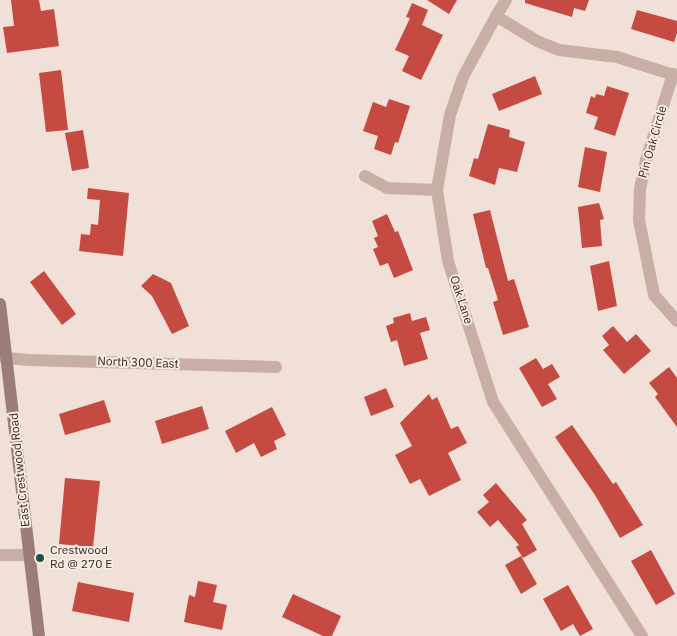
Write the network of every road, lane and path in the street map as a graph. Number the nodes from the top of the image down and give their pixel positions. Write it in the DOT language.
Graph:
graph roads {
  1 [pos="506,0"];
  2 [pos="496,16"];
  3 [pos="675,75"];
  4 [pos="365,176"];
  5 [pos="437,190"];
  6 [pos="0,304"];
  7 [pos="677,321"];
  8 [pos="4,357"];
  9 [pos="276,367"];
  10 [pos="29,555"];
  11 [pos="0,556"];
  12 [pos="39,636"];
  13 [pos="642,636"];
  1 -- 2 [label="street, Oak Lane"];
  2 -- 3 [label="street"];
  2 -- 5 [label="street, Oak Lane"];
  3 -- 7 [label="street, Pin Oak Circle"];
  4 -- 5 [label="street"];
  5 -- 13 [label="street, Oak Lane"];
  6 -- 8 [label="street, East Crestwood Road"];
  8 -- 9 [label="street, North 300 East"];
  8 -- 10 [label="street, East Crestwood Road"];
  10 -- 11 [label="street"];
  10 -- 12 [label="street, East Crestwood Road"];
}
